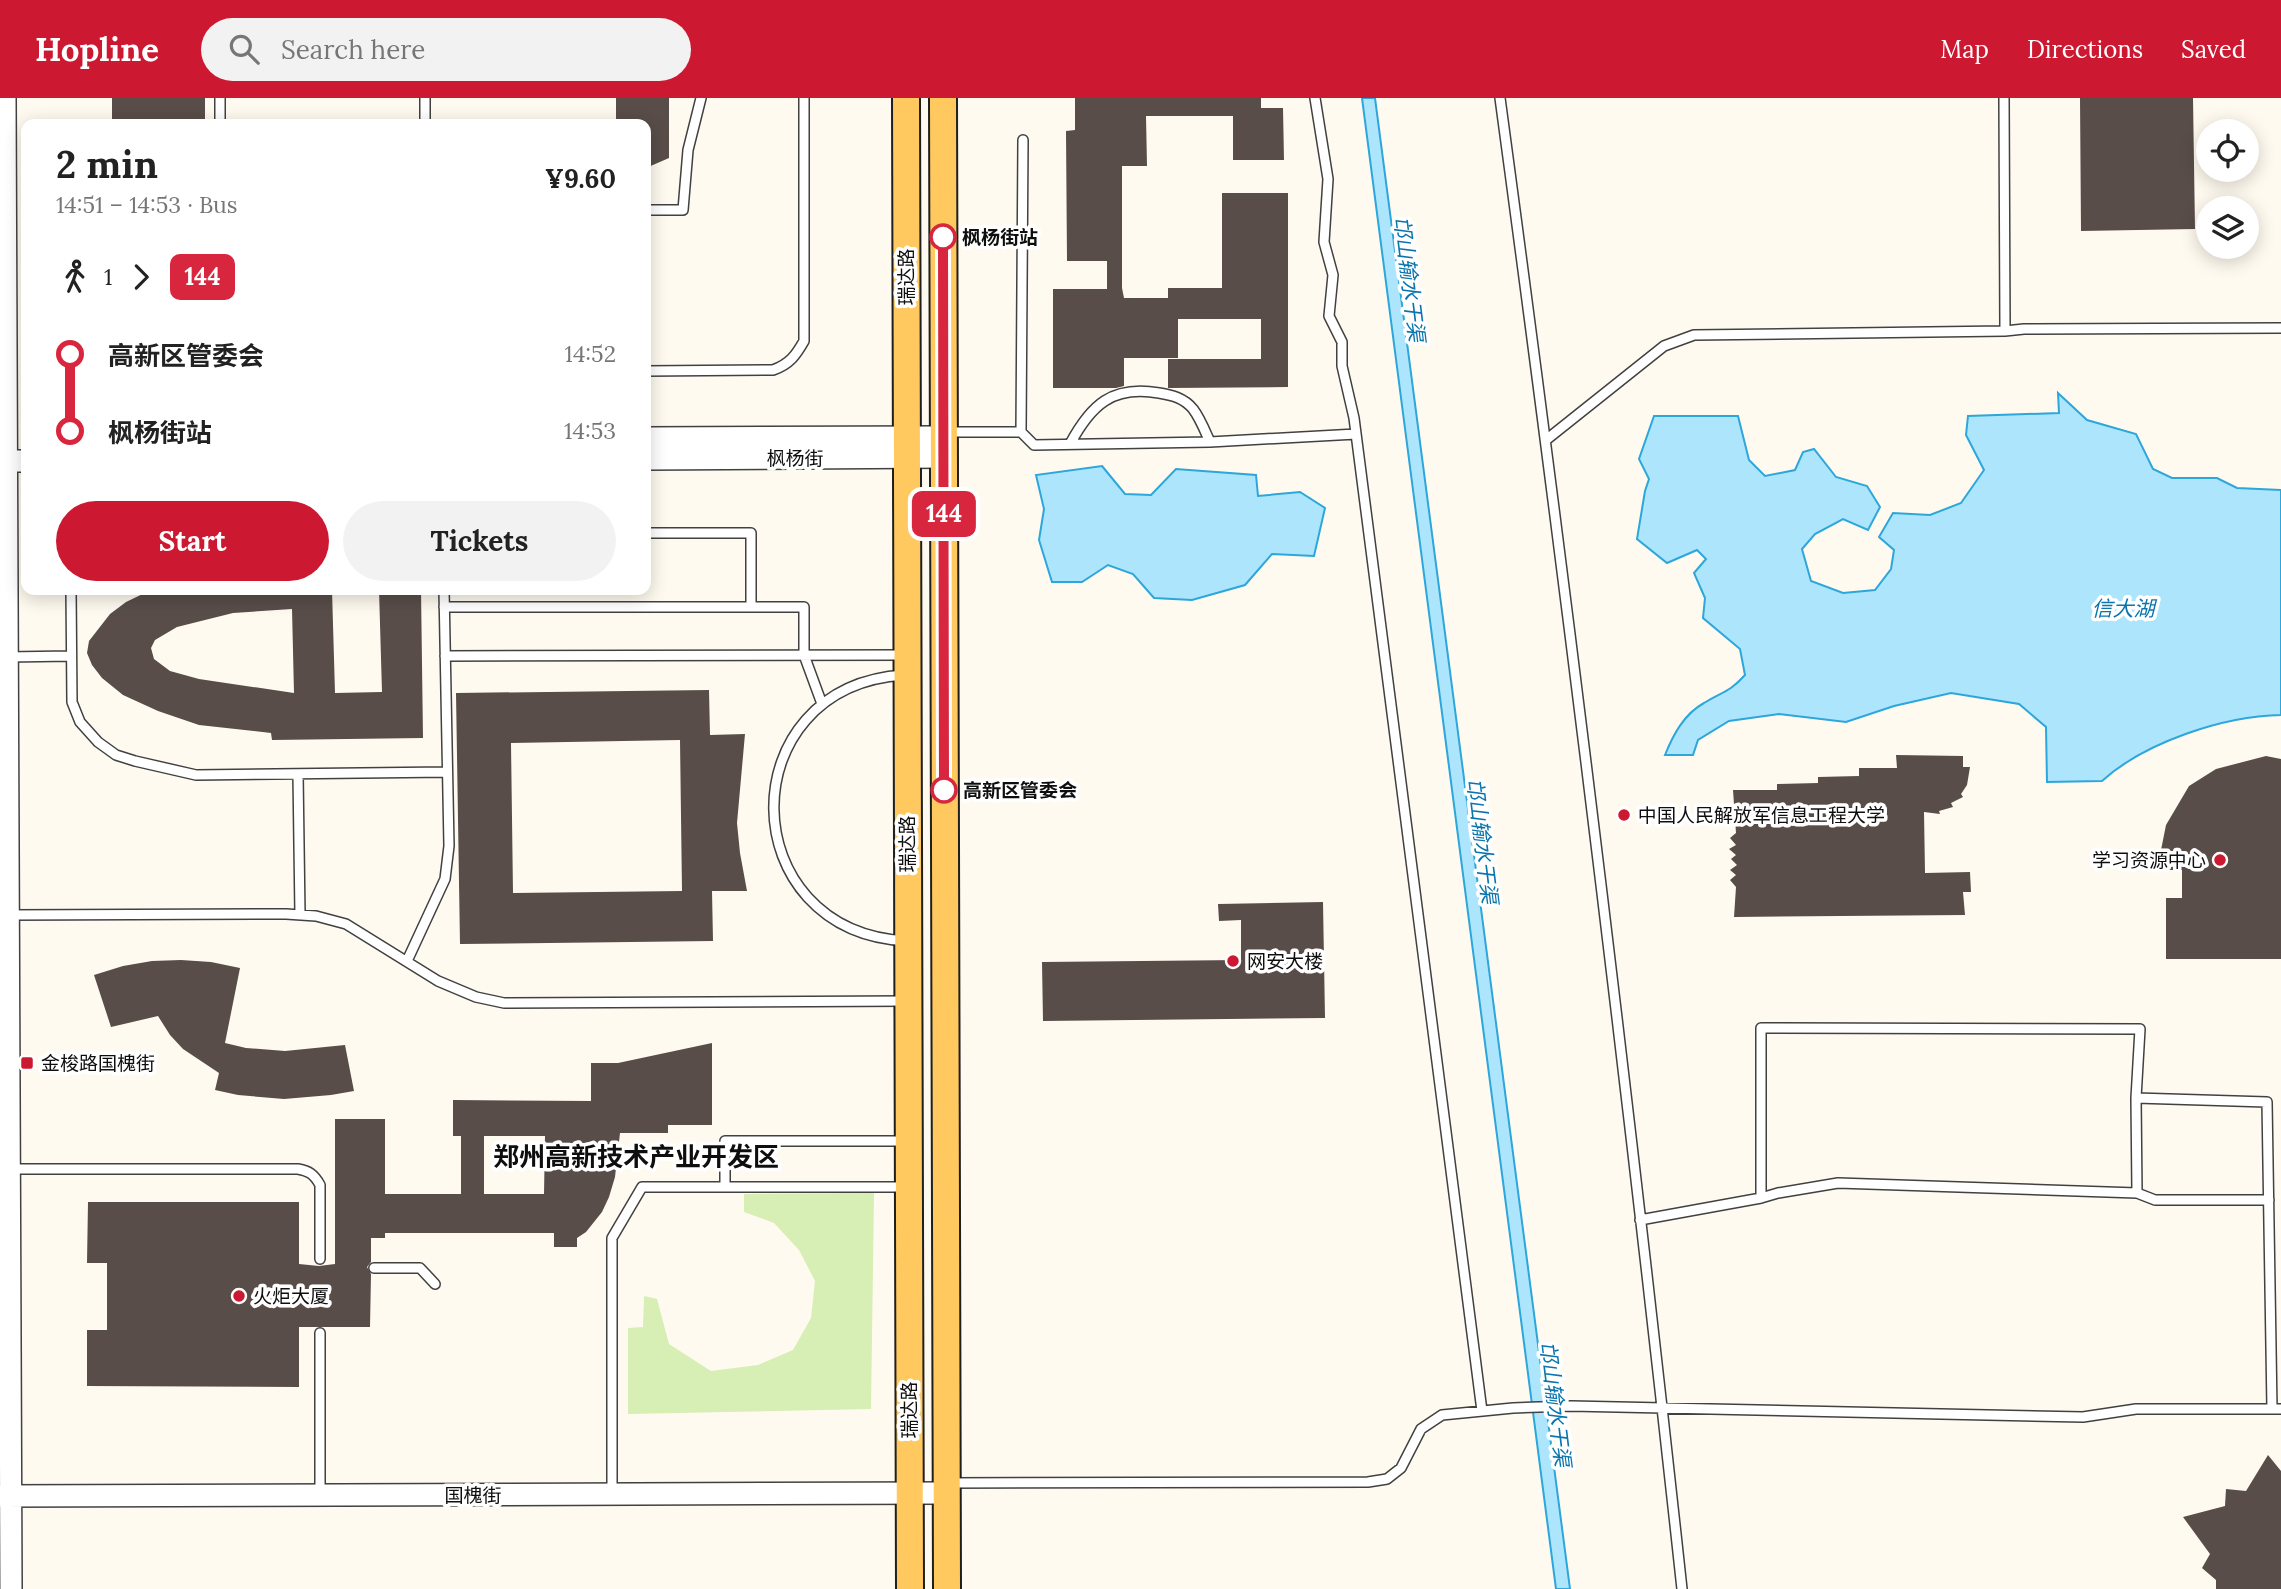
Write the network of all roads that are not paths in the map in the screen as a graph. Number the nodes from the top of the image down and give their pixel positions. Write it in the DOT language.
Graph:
graph roads {
  1 [pos="5,98"];
  2 [pos="220,98"];
  3 [pos="425,98"];
  4 [pos="701,98"];
  5 [pos="804,98"];
  6 [pos="906,98"];
  7 [pos="943,98"];
  8 [pos="1315,98"];
  9 [pos="1500,98"];
  10 [pos="2004,98"];
  11 [pos="220,119"];
  12 [pos="425,119"];
  13 [pos="1023,140"];
  14 [pos="651,210"];
  15 [pos="2281,328"];
  16 [pos="2005,331"];
  17 [pos="651,371"];
  18 [pos="1021,432"];
  19 [pos="1356,434"];
  20 [pos="651,438"];
  21 [pos="1546,440"];
  22 [pos="943,442"];
  23 [pos="1210,442"];
  24 [pos="1070,444"];
  25 [pos="906,447"];
  26 [pos="11,451"];
  27 [pos="651,459"];
  28 [pos="651,533"];
  29 [pos="71,595"];
  30 [pos="444,595"];
  31 [pos="444,607"];
  32 [pos="751,607"];
  33 [pos="804,655"];
  34 [pos="71,656"];
  35 [pos="445,656"];
  36 [pos="7,657"];
  37 [pos="908,668"];
  38 [pos="822,704"];
  39 [pos="447,772"];
  40 [pos="298,774"];
  41 [pos="8,915"];
  42 [pos="300,915"];
  43 [pos="909,941"];
  44 [pos="407,961"];
  45 [pos="908,1001"];
  46 [pos="4,1072"];
  47 [pos="2136,1098"];
  48 [pos="908,1141"];
  49 [pos="9,1168"];
  50 [pos="725,1187"];
  51 [pos="909,1187"];
  52 [pos="2137,1193"];
  53 [pos="1761,1198"];
  54 [pos="2269,1200"];
  55 [pos="1640,1220"];
  56 [pos="320,1259"];
  57 [pos="374,1268"];
  58 [pos="435,1284"];
  59 [pos="320,1333"];
  60 [pos="2277,1409"];
  61 [pos="1662,1410"];
  62 [pos="1482,1411"];
  63 [pos="947,1488"];
  64 [pos="909,1493"];
  65 [pos="612,1494"];
  66 [pos="320,1495"];
  67 [pos="5,1496"];
  68 [pos="11,1589"];
  69 [pos="910,1589"];
  70 [pos="947,1589"];
  71 [pos="1682,1589"];
  1 -- 26 [label="street"];
  2 -- 11 [label="lane"];
  3 -- 12 [label="lane"];
  4 -- 14 [label="lane"];
  5 -- 17 [label="lane"];
  6 -- 25 [label="main road, 瑞达路"];
  7 -- 22 [label="main road, 瑞达路"];
  8 -- 19 [label="lane"];
  9 -- 21 [label="lane"];
  10 -- 16 [label="lane"];
  13 -- 18 [label="lane"];
  15 -- 16 [label="lane"];
  16 -- 21 [label="lane"];
  18 -- 22 [label="lane"];
  18 -- 24 [label="lane"];
  19 -- 23 [label="lane"];
  19 -- 62 [label="lane"];
  20 -- 25 [label="street, 枫杨街"];
  21 -- 55 [label="lane"];
  22 -- 25 [label="street, 枫杨街"];
  22 -- 63 [label="main road, 瑞达路"];
  23 -- 24 [label="lane"];
  23 -- 24 [label="lane"];
  25 -- 27 [label="street, 枫杨街"];
  25 -- 37 [label="main road, 瑞达路"];
  26 -- 36 [label="street"];
  28 -- 32 [label="lane"];
  29 -- 34 [label="lane"];
  30 -- 31 [label="lane"];
  31 -- 32 [label="lane"];
  31 -- 35 [label="lane"];
  32 -- 33 [label="lane"];
  33 -- 35 [label="lane"];
  33 -- 37 [label="lane"];
  33 -- 38 [label="lane"];
  34 -- 36 [label="lane"];
  34 -- 40 [label="lane"];
  35 -- 39 [label="lane"];
  36 -- 41 [label="street"];
  37 -- 38 [label="lane"];
  37 -- 43 [label="main road, 瑞达路"];
  38 -- 43 [label="lane"];
  39 -- 40 [label="lane"];
  39 -- 44 [label="lane"];
  40 -- 42 [label="lane"];
  41 -- 42 [label="lane"];
  41 -- 46 [label="street"];
  42 -- 44 [label="lane"];
  43 -- 45 [label="main road, 瑞达路"];
  44 -- 45 [label="lane"];
  45 -- 48 [label="main road, 瑞达路"];
  46 -- 49 [label="street"];
  47 -- 52 [label="lane"];
  47 -- 53 [label="lane"];
  47 -- 54 [label="lane"];
  48 -- 50 [label="lane"];
  48 -- 51 [label="main road, 瑞达路"];
  49 -- 56 [label="lane"];
  49 -- 67 [label="street"];
  50 -- 51 [label="lane"];
  50 -- 65 [label="lane"];
  51 -- 64 [label="main road, 瑞达路"];
  52 -- 53 [label="lane"];
  52 -- 54 [label="lane"];
  53 -- 55 [label="lane"];
  54 -- 60 [label="lane"];
  55 -- 61 [label="lane"];
  57 -- 58 [label="lane"];
  59 -- 66 [label="lane"];
  60 -- 61 [label="lane"];
  61 -- 62 [label="lane"];
  61 -- 71 [label="lane"];
  62 -- 63 [label="lane"];
  63 -- 64 [label="street, 国槐街"];
  63 -- 70 [label="main road, 瑞达路"];
  64 -- 65 [label="street, 国槐街"];
  64 -- 69 [label="main road, 瑞达路"];
  65 -- 66 [label="street, 国槐街"];
  66 -- 67 [label="street, 国槐街"];
  67 -- 68 [label="street"];
}
